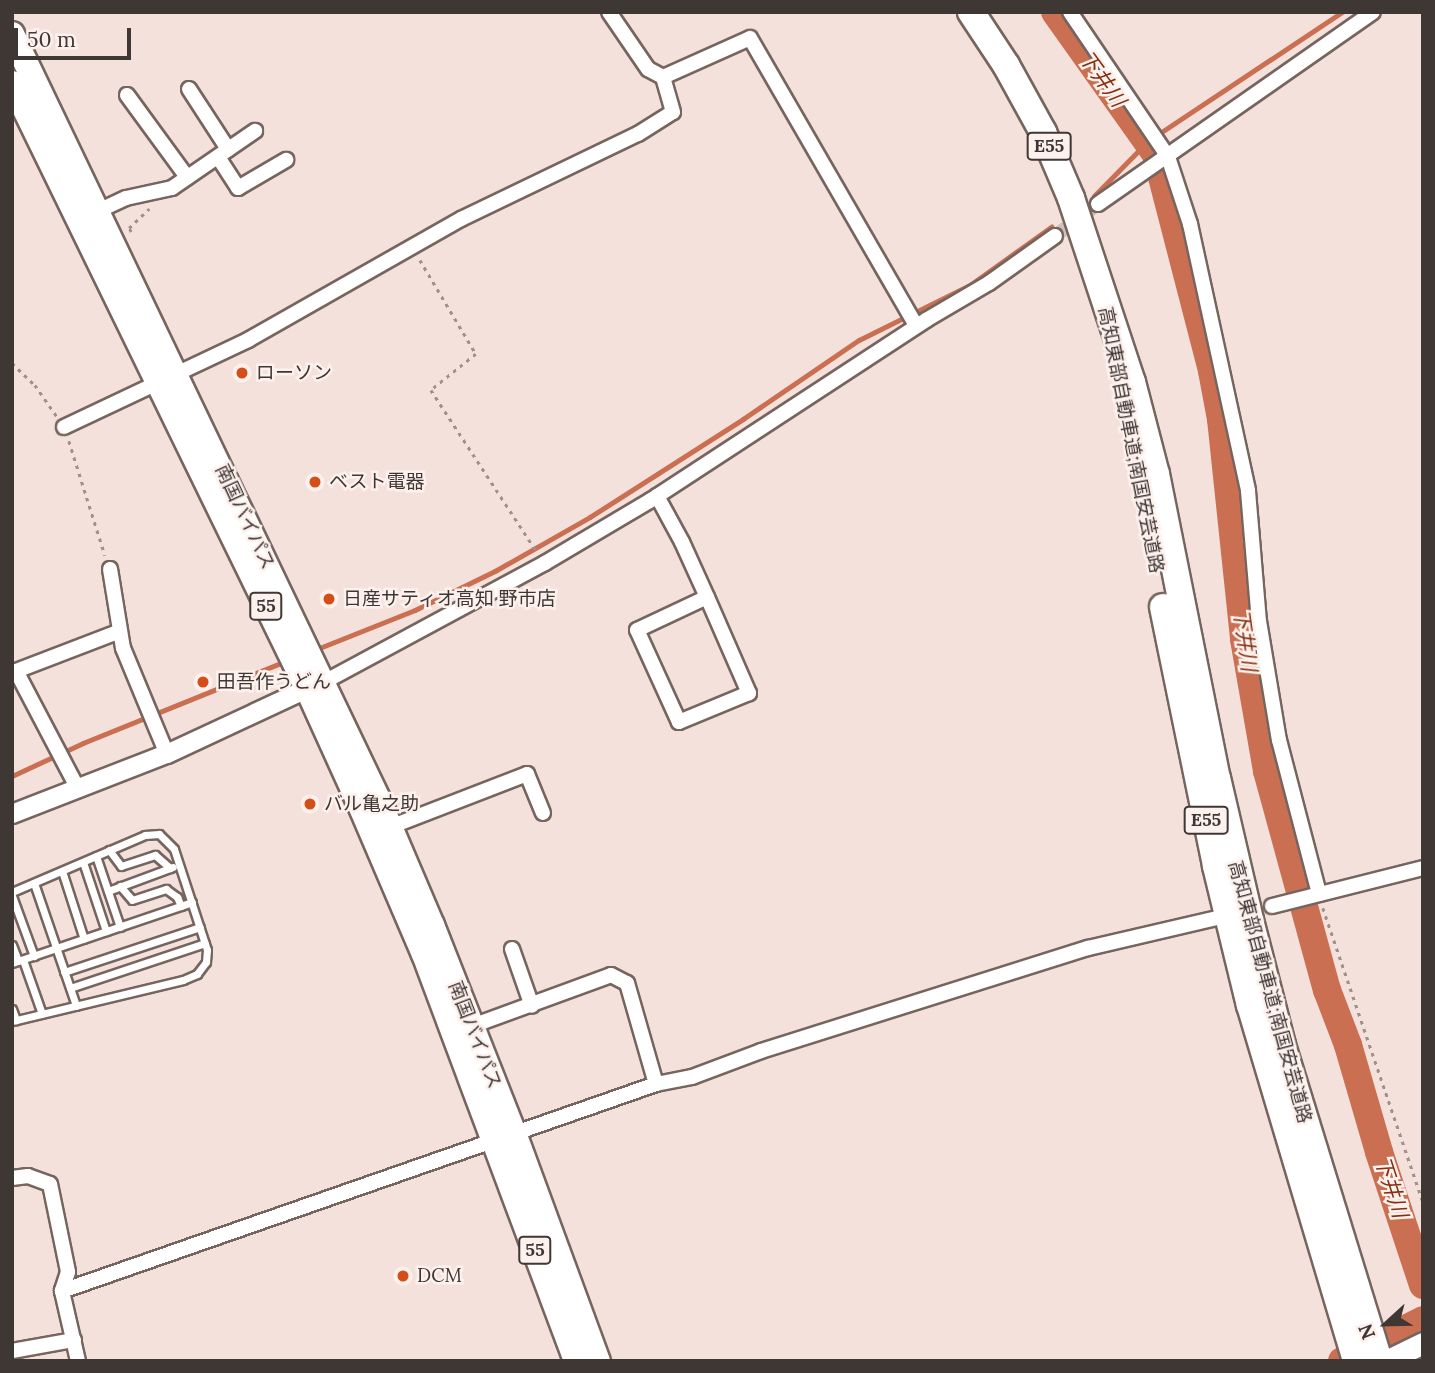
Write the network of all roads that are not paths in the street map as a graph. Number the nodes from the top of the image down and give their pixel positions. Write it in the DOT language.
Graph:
graph roads {
  1 [pos="609,12"];
  2 [pos="971,12"];
  3 [pos="1070,12"];
  4 [pos="1373,12"];
  5 [pos="12,34"];
  6 [pos="663,77"];
  7 [pos="12,83"];
  8 [pos="188,89"];
  9 [pos="127,95"];
  10 [pos="255,131"];
  11 [pos="223,153"];
  12 [pos="1168,157"];
  13 [pos="286,160"];
  14 [pos="187,177"];
  15 [pos="1098,204"];
  16 [pos="98,211"];
  17 [pos="1055,236"];
  18 [pos="916,326"];
  19 [pos="167,378"];
  20 [pos="64,427"];
  21 [pos="657,496"];
  22 [pos="110,569"];
  23 [pos="707,597"];
  24 [pos="120,631"];
  25 [pos="14,667"];
  26 [pos="315,685"];
  27 [pos="167,754"];
  28 [pos="77,787"];
  29 [pos="543,813"];
  30 [pos="12,814"];
  31 [pos="390,827"];
  32 [pos="109,850"];
  33 [pos="96,856"];
  34 [pos="83,862"];
  35 [pos="180,864"];
  36 [pos="170,868"];
  37 [pos="1423,868"];
  38 [pos="62,871"];
  39 [pos="34,883"];
  40 [pos="120,886"];
  41 [pos="108,891"];
  42 [pos="12,894"];
  43 [pos="1319,894"];
  44 [pos="192,902"];
  45 [pos="181,906"];
  46 [pos="1272,906"];
  47 [pos="1217,918"];
  48 [pos="120,927"];
  49 [pos="200,927"];
  50 [pos="106,931"];
  51 [pos="84,939"];
  52 [pos="205,943"];
  53 [pos="12,945"];
  54 [pos="56,948"];
  55 [pos="512,949"];
  56 [pos="34,956"];
  57 [pos="18,961"];
  58 [pos="64,972"];
  59 [pos="70,988"];
  60 [pos="76,1006"];
  61 [pos="532,1006"];
  62 [pos="12,1009"];
  63 [pos="42,1014"];
  64 [pos="14,1021"];
  65 [pos="472,1026"];
  66 [pos="656,1084"];
  67 [pos="504,1137"];
  68 [pos="12,1178"];
  69 [pos="62,1290"];
  70 [pos="74,1340"];
  71 [pos="1423,1343"];
  72 [pos="1358,1344"];
  73 [pos="12,1351"];
  74 [pos="78,1361"];
  75 [pos="576,1361"];
  76 [pos="597,1361"];
  77 [pos="1379,1361"];
  78 [pos="1386,1361"];
  1 -- 6 [label="street"];
  2 -- 72 [label="highway, 高知東部自動車道;南国安芸道路 / E55"];
  3 -- 12 [label="street"];
  4 -- 12 [label="street"];
  5 -- 16 [label="highway, 南国バイパス / 55"];
  6 -- 18 [label="street"];
  6 -- 19 [label="street"];
  7 -- 19 [label="highway, 南国バイパス / 55"];
  8 -- 11 [label="street"];
  9 -- 14 [label="street"];
  10 -- 11 [label="street"];
  11 -- 13 [label="street"];
  11 -- 14 [label="street"];
  12 -- 15 [label="street"];
  12 -- 43 [label="street"];
  14 -- 16 [label="street"];
  16 -- 19 [label="highway, 南国バイパス / 55"];
  17 -- 18 [label="street"];
  18 -- 21 [label="street"];
  19 -- 20 [label="street"];
  19 -- 26 [label="highway, 南国バイパス / 55"];
  21 -- 23 [label="street"];
  21 -- 26 [label="street"];
  22 -- 24 [label="street"];
  23 -- 23 [label="street"];
  24 -- 25 [label="street"];
  24 -- 27 [label="street"];
  25 -- 28 [label="street"];
  26 -- 27 [label="street"];
  26 -- 31 [label="highway, 南国バイパス / 55"];
  26 -- 67 [label="highway, 南国バイパス / 55"];
  27 -- 28 [label="street"];
  28 -- 30 [label="street"];
  29 -- 31 [label="street"];
  31 -- 65 [label="highway, 南国バイパス / 55"];
  32 -- 33 [label="lane"];
  32 -- 35 [label="lane"];
  32 -- 36 [label="lane"];
  33 -- 34 [label="lane"];
  33 -- 41 [label="lane"];
  34 -- 38 [label="lane"];
  34 -- 50 [label="lane"];
  35 -- 36 [label="lane"];
  35 -- 44 [label="lane"];
  36 -- 40 [label="lane"];
  37 -- 43 [label="street"];
  38 -- 39 [label="lane"];
  38 -- 51 [label="lane"];
  39 -- 42 [label="lane"];
  39 -- 54 [label="lane"];
  40 -- 41 [label="lane"];
  40 -- 45 [label="lane"];
  41 -- 48 [label="lane"];
  42 -- 56 [label="lane"];
  43 -- 46 [label="street"];
  44 -- 45 [label="lane"];
  44 -- 49 [label="lane"];
  45 -- 48 [label="lane"];
  47 -- 66 [label="street"];
  48 -- 50 [label="lane"];
  49 -- 52 [label="lane"];
  49 -- 58 [label="lane"];
  50 -- 51 [label="lane"];
  51 -- 54 [label="lane"];
  52 -- 59 [label="lane"];
  52 -- 60 [label="lane"];
  53 -- 57 [label="lane"];
  54 -- 56 [label="lane"];
  54 -- 58 [label="lane"];
  55 -- 61 [label="street"];
  56 -- 57 [label="lane"];
  57 -- 63 [label="lane"];
  58 -- 59 [label="lane"];
  59 -- 60 [label="lane"];
  60 -- 63 [label="lane"];
  61 -- 65 [label="street"];
  61 -- 66 [label="street"];
  62 -- 64 [label="lane"];
  63 -- 64 [label="lane"];
  65 -- 67 [label="highway, 南国バイパス / 55"];
  66 -- 67 [label="street"];
  67 -- 69 [label="street"];
  67 -- 75 [label="highway, 南国バイパス / 55"];
  67 -- 76 [label="highway, 南国バイパス / 55"];
  68 -- 69 [label="street"];
  69 -- 70 [label="street"];
  70 -- 73 [label="street"];
  70 -- 74 [label="street"];
  71 -- 78 [label="main road"];
  72 -- 77 [label="highway, 高知東部自動車道;南国安芸道路 / E55"];
}
